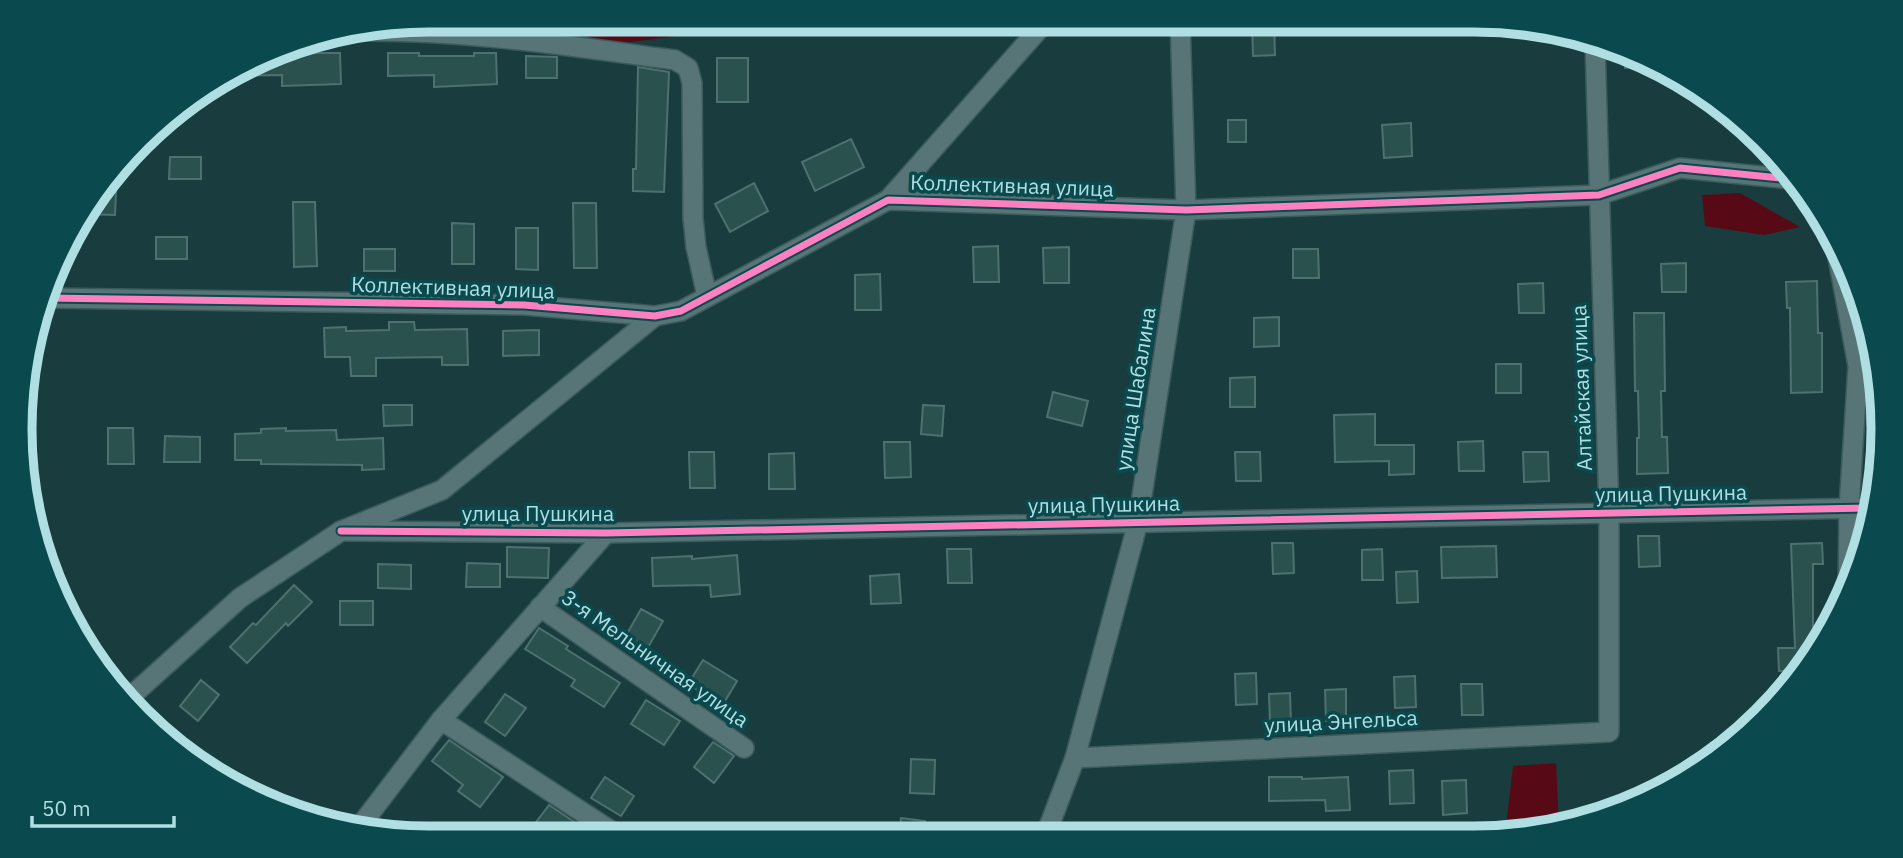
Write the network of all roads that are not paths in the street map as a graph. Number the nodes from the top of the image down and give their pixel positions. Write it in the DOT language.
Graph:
graph roads {
  1 [pos="426,32"];
  2 [pos="1037,32"];
  3 [pos="1180,32"];
  4 [pos="1595,51"];
  5 [pos="1782,178"];
  6 [pos="1599,195"];
  7 [pos="888,200"];
  8 [pos="1186,210"];
  9 [pos="1842,280"];
  10 [pos="707,296"];
  11 [pos="54,298"];
  12 [pos="655,316"];
  13 [pos="1858,508"];
  14 [pos="1609,513"];
  15 [pos="1138,522"];
  16 [pos="341,531"];
  17 [pos="606,533"];
  18 [pos="1854,546"];
  19 [pos="540,607"];
  20 [pos="133,694"];
  21 [pos="441,720"];
  22 [pos="1609,732"];
  23 [pos="744,748"];
  24 [pos="1075,758"];
  25 [pos="364,821"];
  26 [pos="604,826"];
  27 [pos="1049,826"];
  1 -- 10 [label="street"];
  2 -- 7 [label="street"];
  3 -- 8 [label="street, улица Шабалина"];
  4 -- 6 [label="street, Алтайская улица"];
  5 -- 6 [label="street, Коллективная улица"];
  6 -- 8 [label="street, Коллективная улица"];
  6 -- 14 [label="street, Алтайская улица"];
  7 -- 8 [label="street, Коллективная улица"];
  7 -- 10 [label="street, Коллективная улица"];
  8 -- 15 [label="street, улица Шабалина"];
  9 -- 13 [label="street"];
  10 -- 12 [label="street, Коллективная улица"];
  11 -- 12 [label="street, Коллективная улица"];
  12 -- 16 [label="street"];
  13 -- 14 [label="street, улица Пушкина"];
  13 -- 18 [label="street"];
  14 -- 15 [label="street, улица Пушкина"];
  14 -- 22 [label="street, Алтайская улица"];
  15 -- 17 [label="street, улица Пушкина"];
  15 -- 24 [label="street, улица Шабалина"];
  16 -- 17 [label="street, улица Пушкина"];
  16 -- 20 [label="street"];
  17 -- 19 [label="street"];
  19 -- 21 [label="street"];
  19 -- 23 [label="street, 3-я Мельничная улица"];
  21 -- 25 [label="street"];
  21 -- 26 [label="street"];
  22 -- 24 [label="street, улица Энгельса"];
  24 -- 27 [label="street, улица Шабалина"];
}
